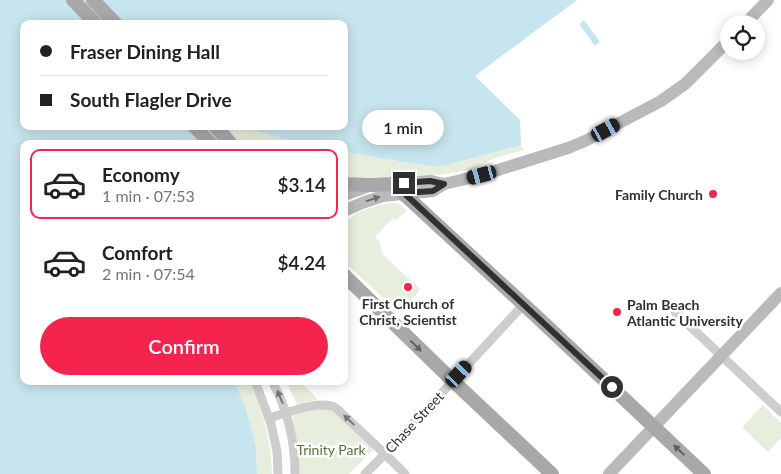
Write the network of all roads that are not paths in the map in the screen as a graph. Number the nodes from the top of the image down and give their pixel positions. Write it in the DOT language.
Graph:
graph roads {
  1 [pos="73,0"];
  2 [pos="93,0"];
  3 [pos="768,0"];
  4 [pos="754,15"];
  5 [pos="92,20"];
  6 [pos="112,20"];
  7 [pos="720,49"];
  8 [pos="198,130"];
  9 [pos="218,130"];
  10 [pos="207,140"];
  11 [pos="227,140"];
  12 [pos="348,184"];
  13 [pos="393,184"];
  14 [pos="444,184"];
  15 [pos="371,185"];
  16 [pos="404,193"];
  17 [pos="348,194"];
  18 [pos="348,209"];
  19 [pos="348,279"];
  20 [pos="781,293"];
  21 [pos="524,304"];
  22 [pos="675,312"];
  23 [pos="722,356"];
  24 [pos="452,381"];
  25 [pos="257,385"];
  26 [pos="274,385"];
  27 [pos="781,412"];
  28 [pos="286,413"];
  29 [pos="270,418"];
  30 [pos="654,426"];
  31 [pos="385,454"];
  32 [pos="278,474"];
  33 [pos="295,474"];
  34 [pos="365,474"];
  35 [pos="405,474"];
  36 [pos="552,474"];
  37 [pos="609,474"];
  38 [pos="704,474"];
  1 -- 5 [label="main road"];
  2 -- 6 [label="main road"];
  3 -- 4 [label="street"];
  7 -- 14 [label="street"];
  8 -- 10 [label="main road"];
  9 -- 11 [label="main road"];
  12 -- 15 [label="main road"];
  13 -- 14 [label="street"];
  13 -- 15 [label="main road"];
  13 -- 16 [label="main road"];
  14 -- 16 [label="street"];
  15 -- 17 [label="street"];
  18 -- 16 [label="street, one-way"];
  16 -- 21 [label="main road"];
  19 -- 24 [label="main road, one-way"];
  20 -- 23 [label="street"];
  21 -- 24 [label="street, Chase Street"];
  21 -- 30 [label="main road"];
  22 -- 23 [label="street"];
  23 -- 27 [label="street"];
  23 -- 30 [label="street"];
  24 -- 31 [label="street, Chase Street"];
  24 -- 36 [label="main road"];
  25 -- 29 [label="street"];
  28 -- 26 [label="street, one-way"];
  28 -- 29 [label="street"];
  31 -- 28 [label="street, one-way"];
  28 -- 33 [label="street"];
  29 -- 32 [label="street"];
  30 -- 37 [label="street"];
  38 -- 30 [label="main road, one-way"];
  31 -- 34 [label="street, Chase Street"];
  31 -- 35 [label="street"];
}
